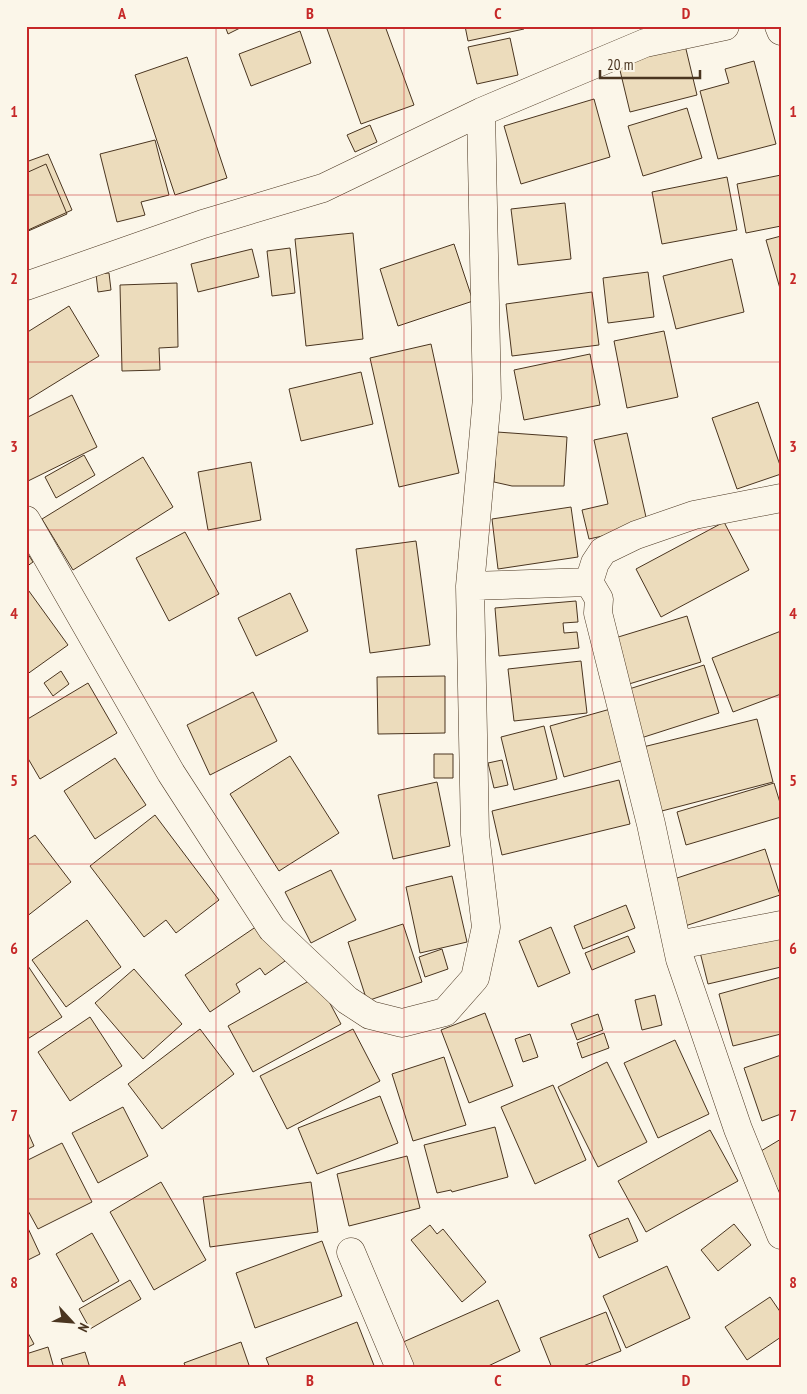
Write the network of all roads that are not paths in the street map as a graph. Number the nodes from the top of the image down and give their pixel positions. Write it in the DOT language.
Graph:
graph roads {
  1 [pos="724,26"];
  2 [pos="779,26"];
  3 [pos="781,31"];
  4 [pos="481,112"];
  5 [pos="26,286"];
  6 [pos="781,498"];
  7 [pos="26,520"];
  8 [pos="589,582"];
  9 [pos="470,586"];
  10 [pos="781,925"];
  11 [pos="678,945"];
  12 [pos="781,1235"];
  13 [pos="351,1252"];
  14 [pos="400,1368"];
  1 -- 4 [label="street"];
  2 -- 3 [label="street"];
  4 -- 5 [label="street"];
  4 -- 9 [label="street"];
  6 -- 8 [label="street"];
  7 -- 9 [label="street"];
  8 -- 9 [label="street"];
  8 -- 11 [label="street"];
  10 -- 11 [label="street"];
  11 -- 12 [label="street"];
  13 -- 14 [label="street"];
}
